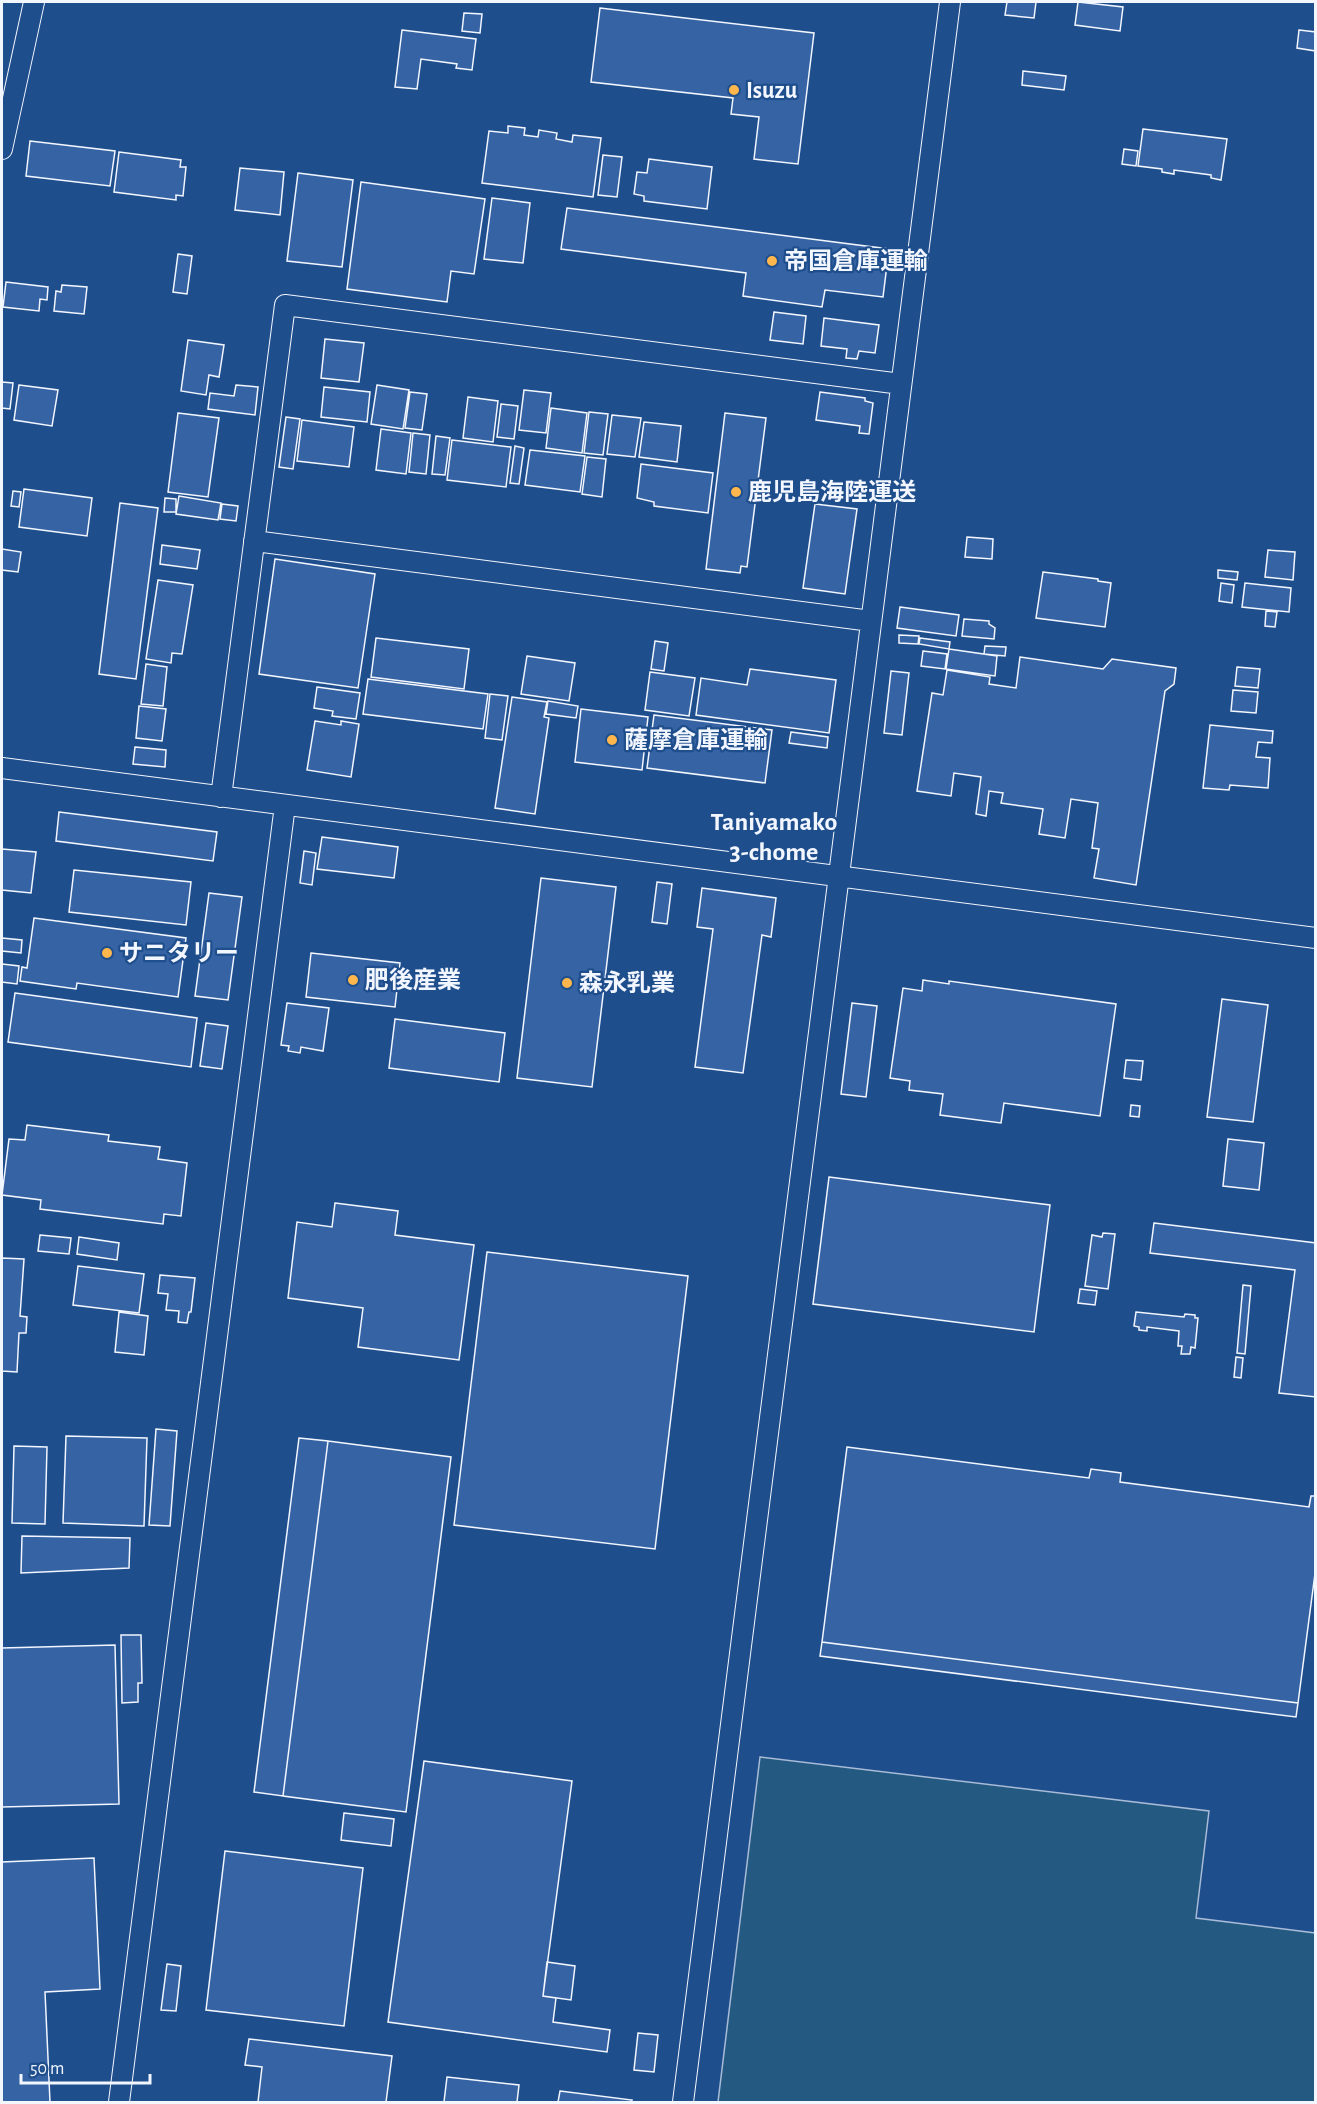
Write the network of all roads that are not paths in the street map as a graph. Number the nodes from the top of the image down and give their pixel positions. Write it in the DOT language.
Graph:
graph roads {
  1 [pos="34,2"];
  2 [pos="950,2"];
  3 [pos="2,149"];
  4 [pos="901,384"];
  5 [pos="254,541"];
  6 [pos="871,621"];
  7 [pos="2,768"];
  8 [pos="221,797"];
  9 [pos="285,805"];
  10 [pos="838,877"];
  11 [pos="1316,938"];
  12 [pos="119,2103"];
  13 [pos="683,2103"];
  1 -- 3 [label="street"];
  2 -- 4 [label="street"];
  4 -- 5 [label="street"];
  4 -- 6 [label="street"];
  5 -- 6 [label="street"];
  5 -- 8 [label="street"];
  6 -- 10 [label="street"];
  7 -- 8 [label="street"];
  8 -- 9 [label="street"];
  9 -- 10 [label="street"];
  9 -- 12 [label="street"];
  10 -- 11 [label="street"];
  10 -- 13 [label="street"];
}
